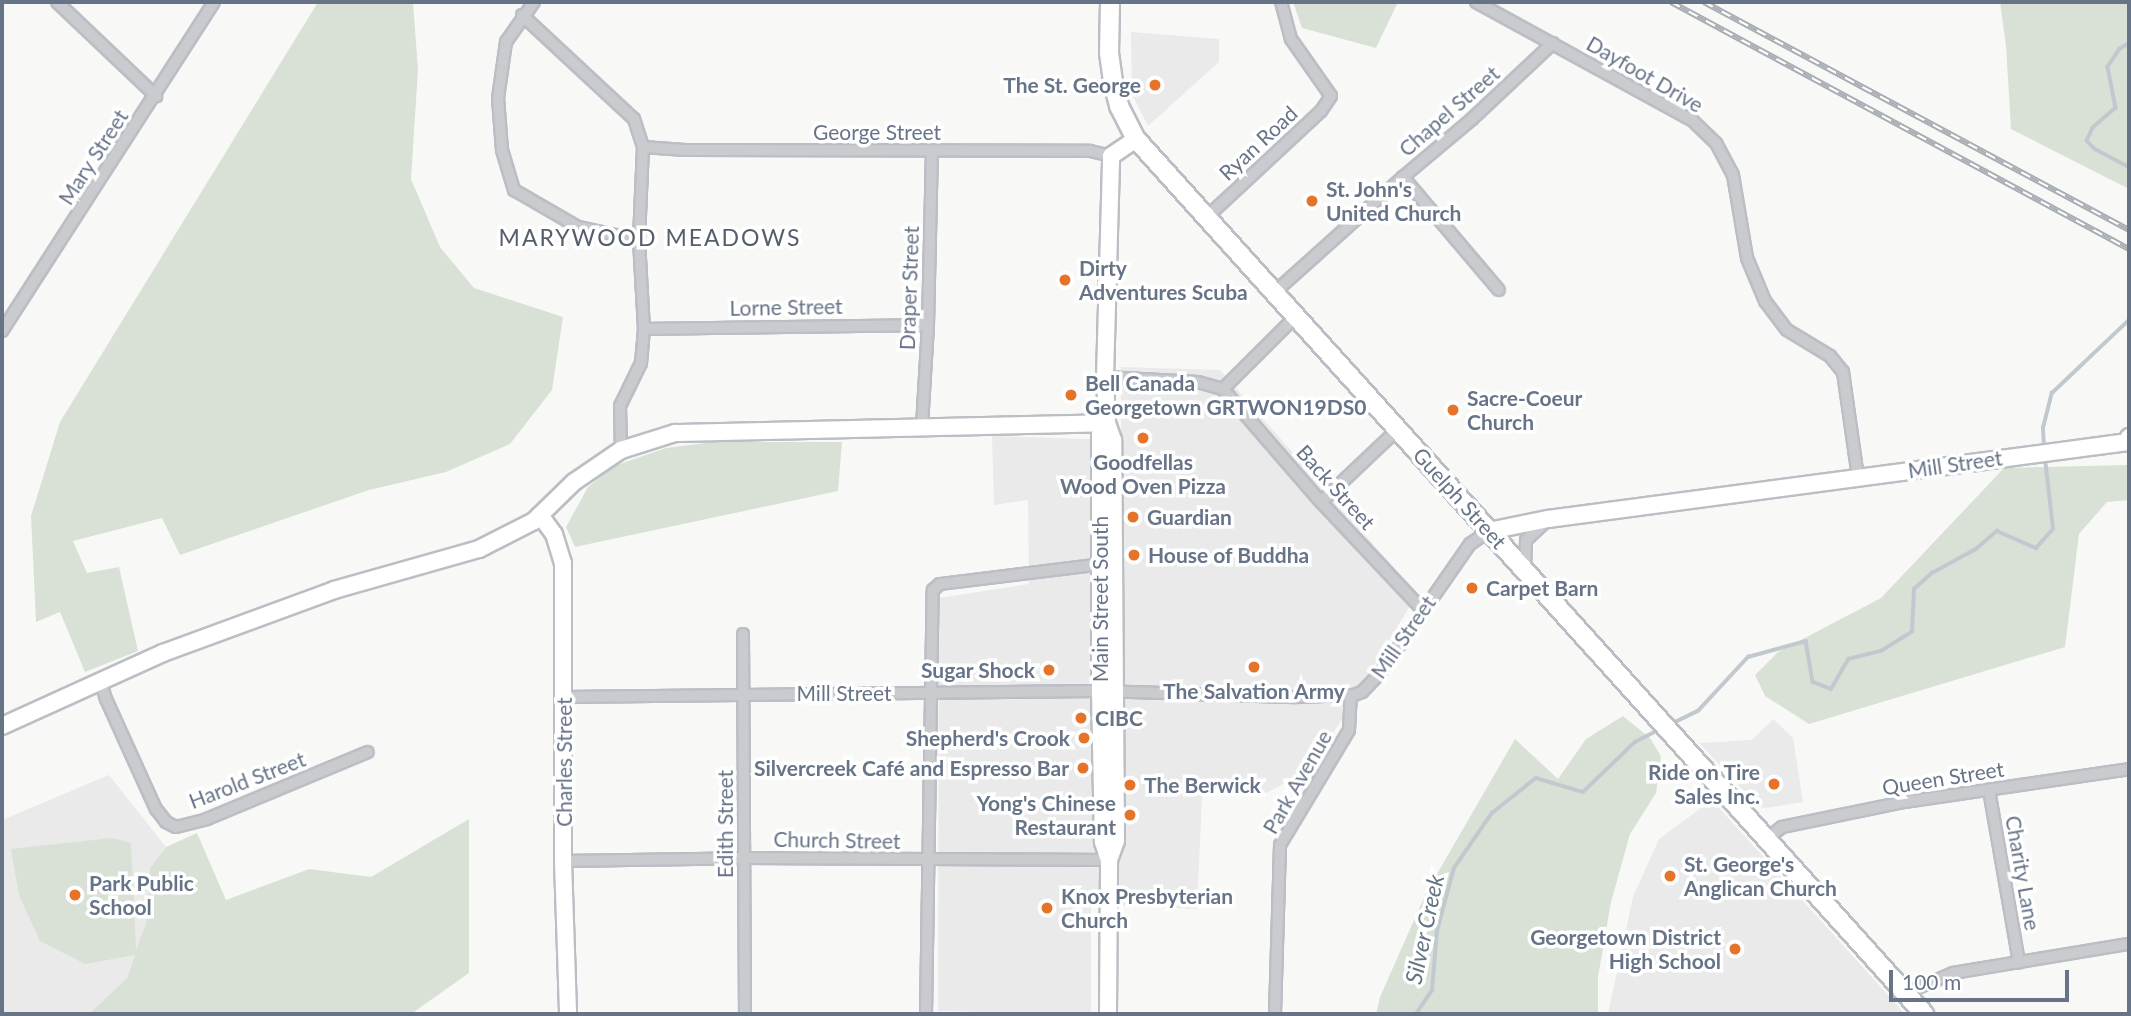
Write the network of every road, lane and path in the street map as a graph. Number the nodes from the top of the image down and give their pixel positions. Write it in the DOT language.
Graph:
graph roads {
  1 [pos="57,2"];
  2 [pos="214,2"];
  3 [pos="534,2"];
  4 [pos="1111,2"];
  5 [pos="1281,2"];
  6 [pos="1476,2"];
  7 [pos="522,15"];
  8 [pos="1553,43"];
  9 [pos="156,96"];
  10 [pos="1136,139"];
  11 [pos="643,147"];
  12 [pos="932,151"];
  13 [pos="1111,156"];
  14 [pos="1403,177"];
  15 [pos="1208,216"];
  16 [pos="639,240"];
  17 [pos="1499,290"];
  18 [pos="1275,292"];
  19 [pos="1296,316"];
  20 [pos="928,325"];
  21 [pos="644,329"];
  22 [pos="2,331"];
  23 [pos="1105,376"];
  24 [pos="1223,389"];
  25 [pos="1107,422"];
  26 [pos="922,426"];
  27 [pos="1398,429"];
  28 [pos="2129,442"];
  29 [pos="621,450"];
  30 [pos="1857,477"];
  31 [pos="1321,502"];
  32 [pos="540,515"];
  33 [pos="1548,519"];
  34 [pos="1489,531"];
  35 [pos="1108,564"];
  36 [pos="1525,570"];
  37 [pos="1422,610"];
  38 [pos="743,634"];
  39 [pos="101,682"];
  40 [pos="1107,691"];
  41 [pos="746,693"];
  42 [pos="930,693"];
  43 [pos="1351,695"];
  44 [pos="565,697"];
  45 [pos="3,722"];
  46 [pos="368,752"];
  47 [pos="2129,769"];
  48 [pos="1989,790"];
  49 [pos="1767,839"];
  50 [pos="744,858"];
  51 [pos="927,860"];
  52 [pos="1110,860"];
  53 [pos="563,861"];
  54 [pos="2129,944"];
  55 [pos="2019,962"];
  56 [pos="1906,993"];
  57 [pos="568,1014"];
  58 [pos="745,1014"];
  59 [pos="926,1014"];
  60 [pos="1108,1014"];
  61 [pos="1275,1014"];
  62 [pos="1924,1014"];
  1 -- 9 [label="street"];
  2 -- 9 [label="street, Mary Street"];
  3 -- 7 [label="street"];
  4 -- 10 [label="main road, Guelph Street"];
  5 -- 15 [label="street, Ryan Road"];
  6 -- 8 [label="street, Dayfoot Drive"];
  7 -- 11 [label="street"];
  7 -- 16 [label="street"];
  8 -- 14 [label="street, Chapel Street"];
  8 -- 30 [label="street, Dayfoot Drive"];
  9 -- 22 [label="street, Mary Street"];
  10 -- 13 [label="street"];
  10 -- 15 [label="main road, Guelph Street"];
  11 -- 12 [label="street, George Street"];
  11 -- 16 [label="street"];
  12 -- 13 [label="street, George Street"];
  12 -- 20 [label="street, Draper Street"];
  13 -- 23 [label="street, Main Street South"];
  14 -- 17 [label="street"];
  14 -- 18 [label="street, Chapel Street"];
  15 -- 18 [label="main road, Guelph Street"];
  16 -- 21 [label="street"];
  18 -- 19 [label="main road, Guelph Street"];
  19 -- 24 [label="street"];
  19 -- 27 [label="main road, Guelph Street"];
  20 -- 21 [label="street, Lorne Street"];
  20 -- 26 [label="street, Draper Street"];
  21 -- 29 [label="street"];
  23 -- 24 [label="street"];
  23 -- 25 [label="street, Main Street South"];
  24 -- 31 [label="street, Back Street"];
  25 -- 26 [label="street"];
  25 -- 35 [label="street, Main Street South"];
  26 -- 29 [label="street"];
  27 -- 31 [label="street"];
  27 -- 34 [label="main road, Guelph Street"];
  28 -- 30 [label="street, Mill Street"];
  29 -- 32 [label="street"];
  30 -- 33 [label="street, Mill Street"];
  31 -- 37 [label="street, Back Street"];
  32 -- 39 [label="street"];
  32 -- 44 [label="street, Charles Street"];
  33 -- 34 [label="street, Mill Street"];
  33 -- 36 [label="street"];
  34 -- 36 [label="main road, Guelph Street"];
  34 -- 37 [label="street, Mill Street"];
  35 -- 40 [label="street, Main Street South"];
  35 -- 42 [label="street"];
  36 -- 49 [label="main road, Guelph Street"];
  37 -- 43 [label="street, Mill Street"];
  38 -- 41 [label="street, Edith Street"];
  39 -- 45 [label="street"];
  39 -- 46 [label="street, Harold Street"];
  40 -- 42 [label="street, Mill Street"];
  40 -- 43 [label="street, Mill Street"];
  40 -- 52 [label="street, Main Street South"];
  41 -- 42 [label="street, Mill Street"];
  41 -- 44 [label="street, Mill Street"];
  41 -- 50 [label="street, Edith Street"];
  42 -- 51 [label="street"];
  43 -- 61 [label="street, Park Avenue"];
  44 -- 53 [label="street, Charles Street"];
  47 -- 48 [label="street, Queen Street"];
  48 -- 49 [label="street, Queen Street"];
  48 -- 55 [label="street, Charity Lane"];
  49 -- 56 [label="main road, Guelph Street"];
  50 -- 51 [label="street, Church Street"];
  50 -- 53 [label="street, Church Street"];
  50 -- 58 [label="street, Edith Street"];
  51 -- 52 [label="street, Church Street"];
  51 -- 59 [label="street"];
  52 -- 60 [label="street, Main Street South"];
  53 -- 57 [label="street, Charles Street"];
  54 -- 55 [label="street"];
  55 -- 56 [label="street"];
  56 -- 62 [label="main road, Guelph Street"];
}
